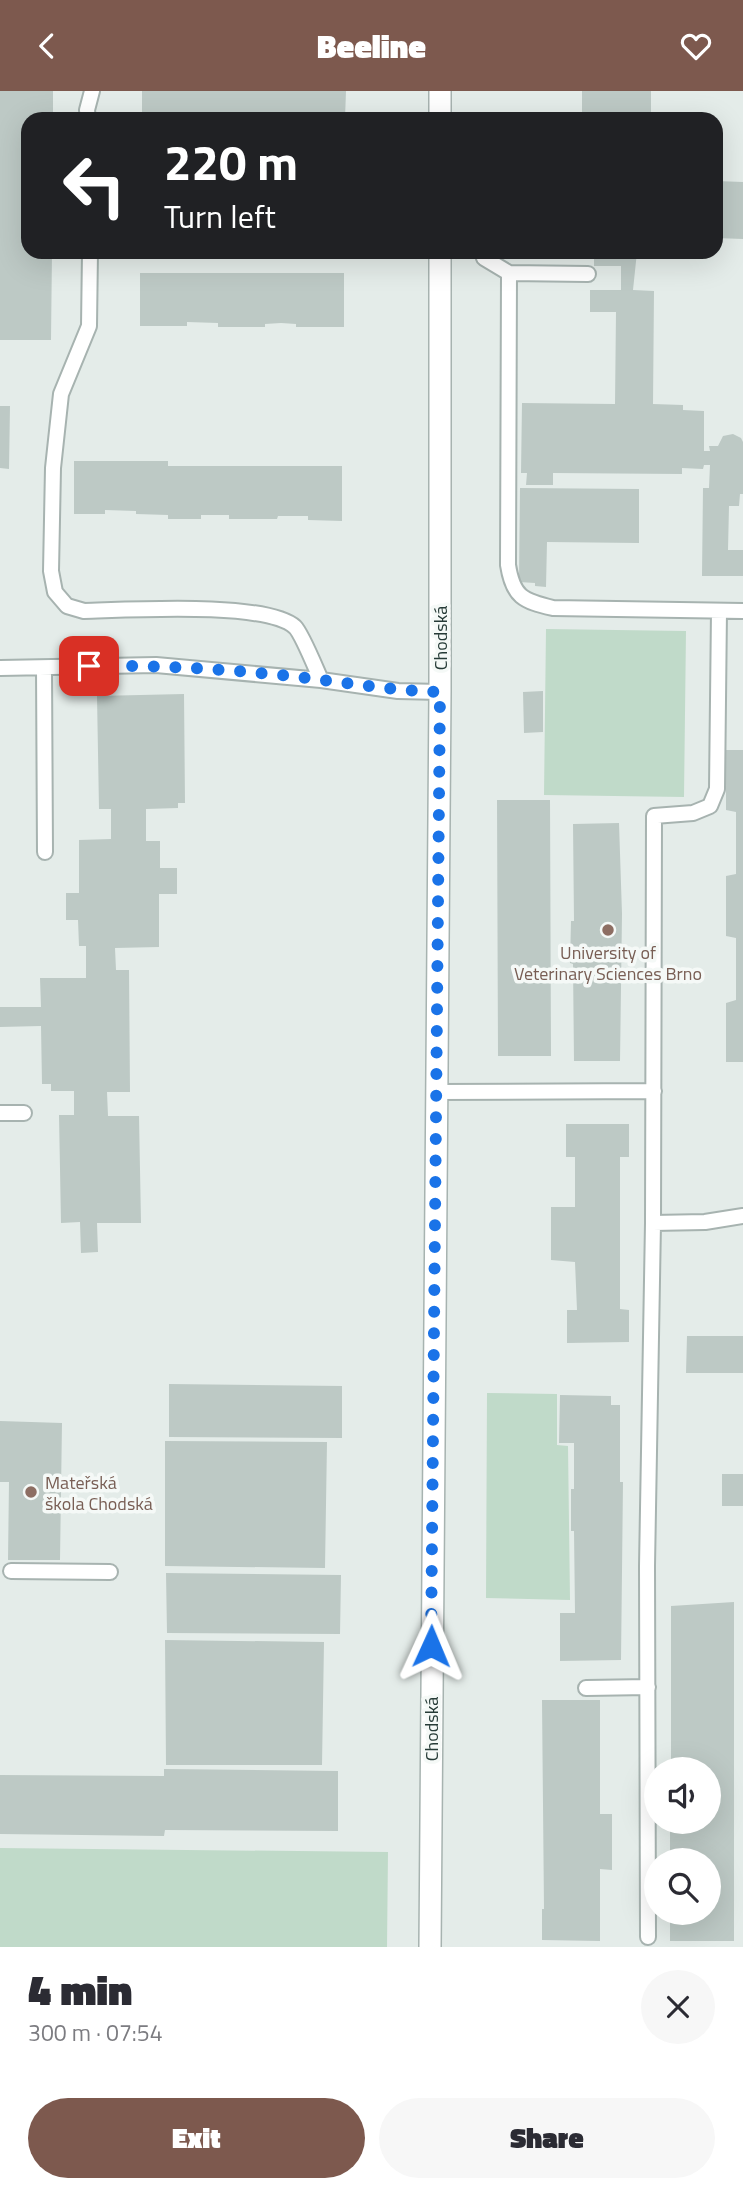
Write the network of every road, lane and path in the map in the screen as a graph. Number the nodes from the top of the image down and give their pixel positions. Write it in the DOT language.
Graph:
graph roads {
  1 [pos="92,91"];
  2 [pos="440,91"];
  3 [pos="87,112"];
  4 [pos="440,112"];
  5 [pos="90,259"];
  6 [pos="440,259"];
  7 [pos="486,259"];
  8 [pos="509,273"];
  9 [pos="588,274"];
  10 [pos="719,611"];
  11 [pos="743,611"];
  12 [pos="44,668"];
  13 [pos="0,669"];
  14 [pos="321,680"];
  15 [pos="440,692"];
  16 [pos="45,852"];
  17 [pos="654,1091"];
  18 [pos="436,1092"];
  19 [pos="0,1113"];
  20 [pos="24,1113"];
  21 [pos="743,1216"];
  22 [pos="653,1223"];
  23 [pos="11,1571"];
  24 [pos="110,1572"];
  25 [pos="648,1687"];
  26 [pos="586,1688"];
  27 [pos="648,1937"];
  28 [pos="430,1947"];
  1 -- 3 [label="lane"];
  2 -- 4 [label="street"];
  5 -- 14 [label="lane"];
  6 -- 15 [label="street, Chodská"];
  7 -- 8 [label="lane"];
  8 -- 9 [label="lane"];
  8 -- 10 [label="lane"];
  10 -- 11 [label="lane"];
  10 -- 17 [label="lane"];
  12 -- 13 [label="lane"];
  12 -- 14 [label="lane"];
  12 -- 16 [label="lane"];
  14 -- 15 [label="lane"];
  15 -- 18 [label="street, Chodská"];
  17 -- 18 [label="lane"];
  17 -- 22 [label="lane"];
  18 -- 28 [label="street, Chodská"];
  19 -- 20 [label="lane"];
  21 -- 22 [label="lane"];
  22 -- 25 [label="lane"];
  23 -- 24 [label="lane"];
  25 -- 26 [label="lane"];
  25 -- 27 [label="lane"];
}
